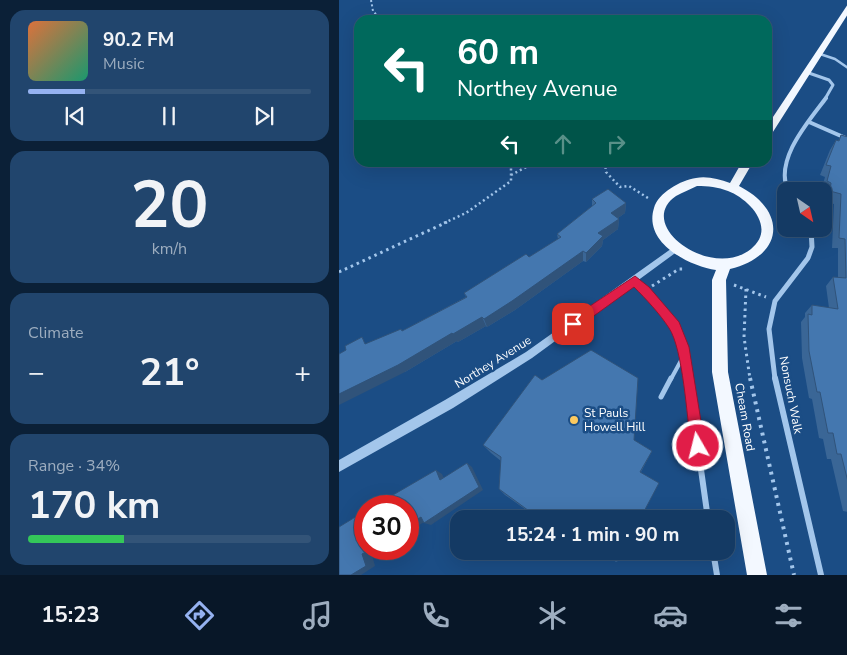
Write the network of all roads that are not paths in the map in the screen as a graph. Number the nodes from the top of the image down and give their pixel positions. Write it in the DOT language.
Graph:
graph roads {
  1 [pos="847,6"];
  2 [pos="817,53"];
  3 [pos="847,68"];
  4 [pos="806,72"];
  5 [pos="809,122"];
  6 [pos="772,125"];
  7 [pos="847,139"];
  8 [pos="745,167"];
  9 [pos="784,182"];
  10 [pos="733,187"];
  11 [pos="812,238"];
  12 [pos="675,249"];
  13 [pos="725,265"];
  14 [pos="635,280"];
  15 [pos="684,355"];
  16 [pos="661,397"];
  17 [pos="339,466"];
  18 [pos="707,510"];
  19 [pos="714,560"];
  20 [pos="717,575"];
  21 [pos="757,575"];
  22 [pos="821,575"];
  1 -- 2 [label="highway"];
  2 -- 3 [label="lane"];
  2 -- 4 [label="highway"];
  4 -- 5 [label="street"];
  4 -- 6 [label="highway"];
  5 -- 7 [label="street"];
  5 -- 9 [label="street"];
  8 -- 10 [label="highway"];
  10 -- 12 [label="highway"];
  10 -- 13 [label="highway"];
  11 -- 22 [label="street, Nonsuch Walk"];
  12 -- 13 [label="highway"];
  12 -- 14 [label="street, Northey Avenue"];
  13 -- 21 [label="highway, Cheam Road"];
  14 -- 15 [label="street"];
  14 -- 17 [label="street, Northey Avenue"];
  15 -- 16 [label="lane"];
  15 -- 18 [label="street"];
  19 -- 20 [label="street"];
}
